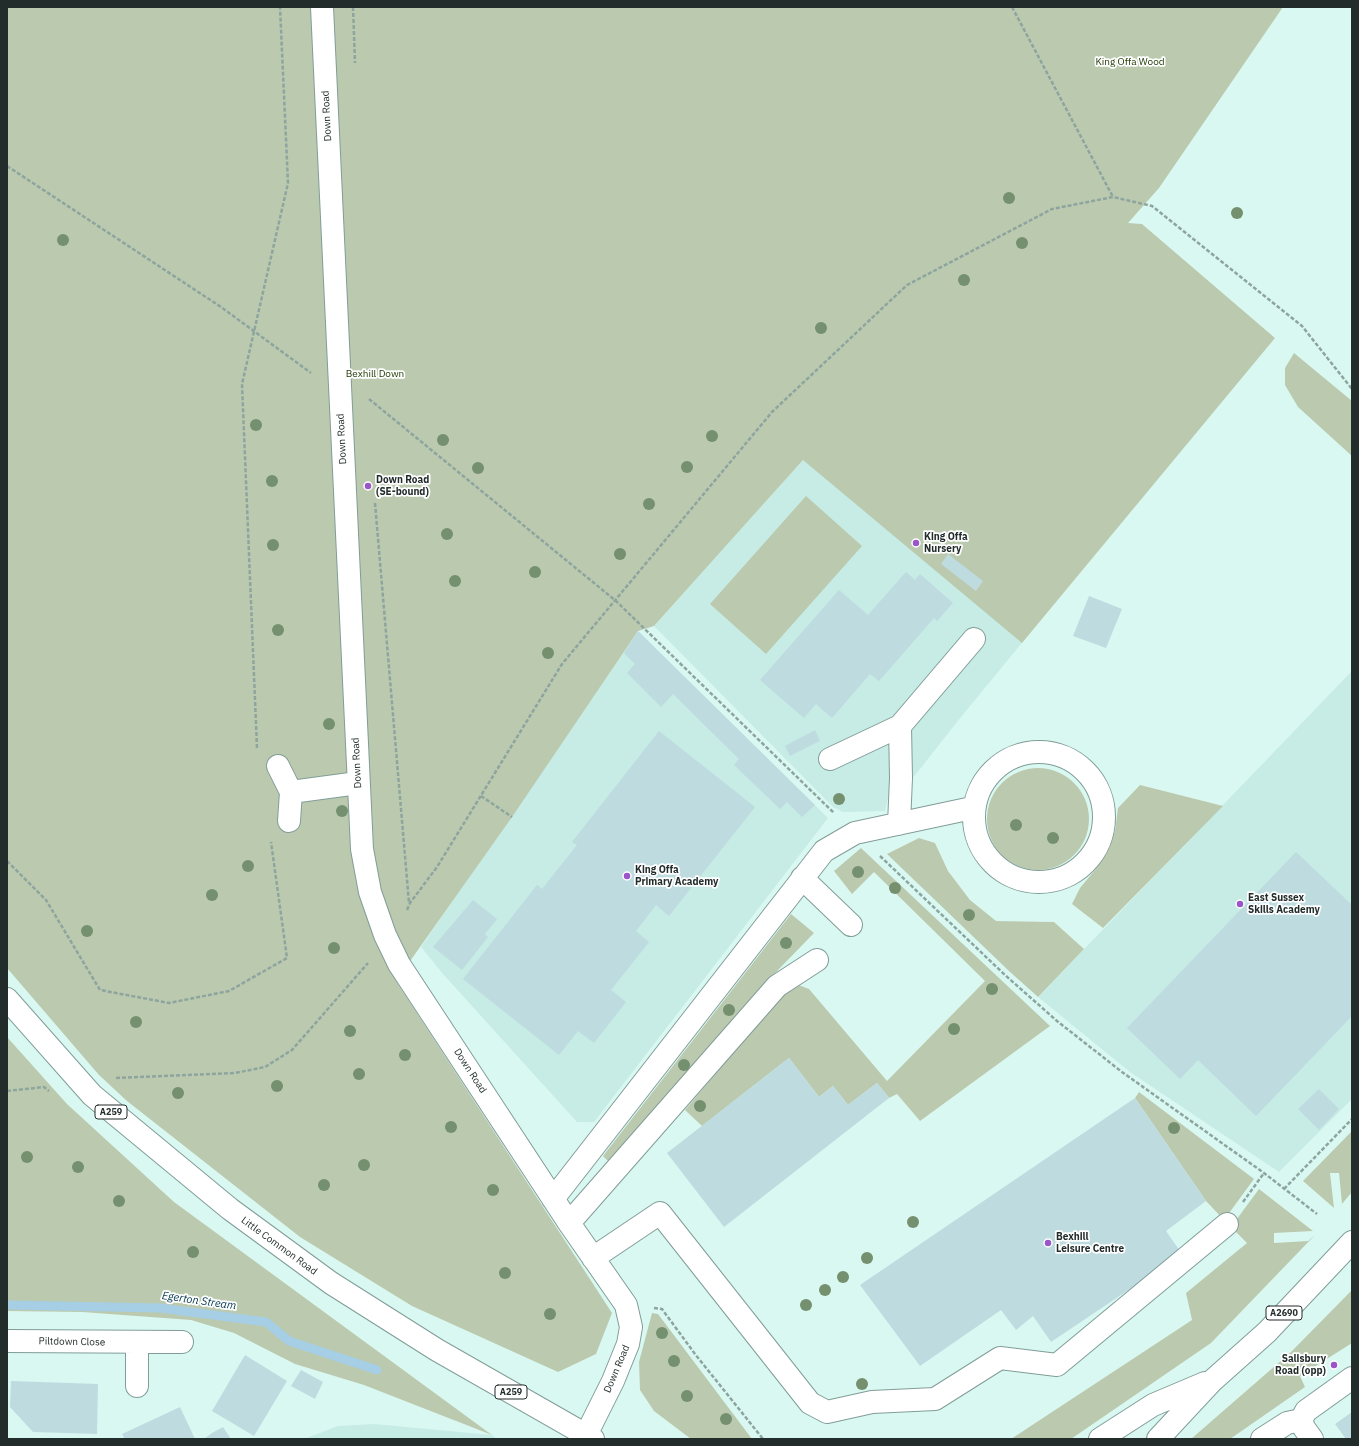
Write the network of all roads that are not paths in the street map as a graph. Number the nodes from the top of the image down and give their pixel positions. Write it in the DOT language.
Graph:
graph roads {
  1 [pos="322,7"];
  2 [pos="974,639"];
  3 [pos="900,726"];
  4 [pos="830,759"];
  5 [pos="278,766"];
  6 [pos="358,783"];
  7 [pos="291,792"];
  8 [pos="972,808"];
  9 [pos="289,821"];
  10 [pos="899,824"];
  11 [pos="802,878"];
  12 [pos="851,925"];
  13 [pos="818,960"];
  14 [pos="7,999"];
  15 [pos="554,1199"];
  16 [pos="569,1223"];
  17 [pos="1227,1224"];
  18 [pos="1352,1242"];
  19 [pos="593,1258"];
  20 [pos="7,1341"];
  21 [pos="182,1342"];
  22 [pos="137,1343"];
  23 [pos="1352,1378"];
  24 [pos="1212,1381"];
  25 [pos="137,1386"];
  26 [pos="1301,1420"];
  27 [pos="589,1437"];
  28 [pos="1100,1439"];
  29 [pos="1158,1439"];
  30 [pos="1262,1439"];
  31 [pos="1312,1439"];
  1 -- 6 [label="main road, Down Road"];
  2 -- 3 [label="main road"];
  3 -- 4 [label="main road"];
  3 -- 10 [label="main road"];
  5 -- 7 [label="main road"];
  6 -- 7 [label="main road"];
  6 -- 15 [label="main road, Down Road"];
  7 -- 9 [label="main road"];
  8 -- 8 [label="main road"];
  8 -- 10 [label="main road"];
  10 -- 11 [label="main road"];
  11 -- 12 [label="main road"];
  11 -- 15 [label="main road"];
  13 -- 16 [label="main road"];
  14 -- 27 [label="main road, Little Common Road / A259"];
  15 -- 16 [label="main road, Down Road"];
  16 -- 19 [label="main road, Down Road"];
  17 -- 19 [label="main road"];
  18 -- 24 [label="main road, A2690"];
  19 -- 27 [label="main road, Down Road"];
  20 -- 22 [label="main road, Piltdown Close"];
  21 -- 22 [label="main road, Piltdown Close"];
  22 -- 25 [label="main road"];
  23 -- 26 [label="main road"];
  24 -- 28 [label="main road, A2690"];
  24 -- 29 [label="main road, A2690"];
  26 -- 30 [label="main road"];
  26 -- 31 [label="main road"];
}
